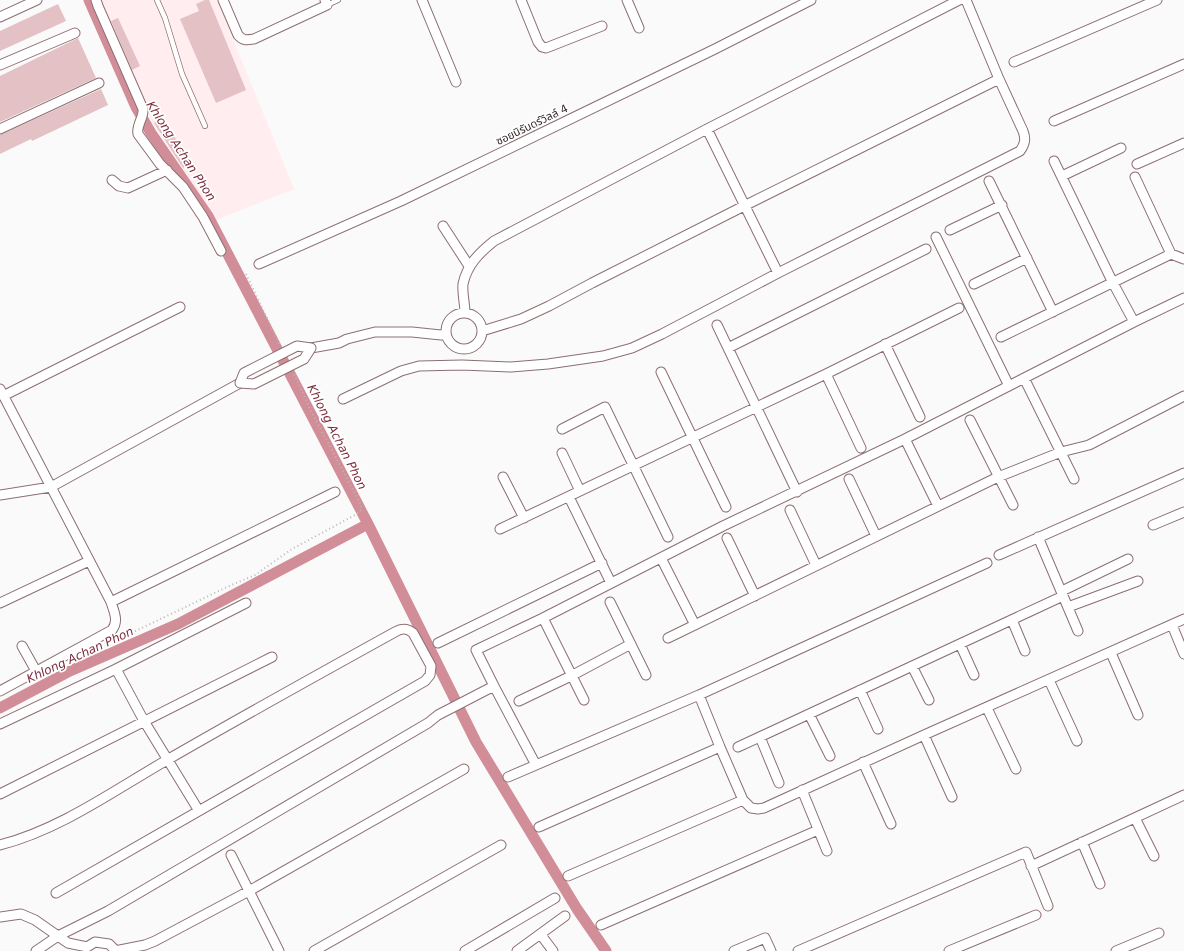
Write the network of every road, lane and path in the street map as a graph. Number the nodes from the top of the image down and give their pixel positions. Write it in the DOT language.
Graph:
graph roads {
  1 [pos="37,0"];
  2 [pos="96,0"];
  3 [pos="157,0"];
  4 [pos="223,0"];
  5 [pos="338,0"];
  6 [pos="422,0"];
  7 [pos="521,0"];
  8 [pos="627,0"];
  9 [pos="811,0"];
  10 [pos="959,0"];
  11 [pos="966,0"];
  12 [pos="1157,0"];
  13 [pos="326,2"];
  14 [pos="0,18"];
  15 [pos="602,26"];
  16 [pos="639,28"];
  17 [pos="75,33"];
  18 [pos="1014,62"];
  19 [pos="1184,64"];
  20 [pos="0,65"];
  21 [pos="999,79"];
  22 [pos="456,82"];
  23 [pos="99,83"];
  24 [pos="1054,121"];
  25 [pos="205,126"];
  26 [pos="0,129"];
  27 [pos="707,129"];
  28 [pos="1184,143"];
  29 [pos="1121,148"];
  30 [pos="1054,161"];
  31 [pos="1137,164"];
  32 [pos="167,170"];
  33 [pos="1062,176"];
  34 [pos="1135,177"];
  35 [pos="112,180"];
  36 [pos="989,181"];
  37 [pos="1002,205"];
  38 [pos="744,206"];
  39 [pos="443,226"];
  40 [pos="950,230"];
  41 [pos="936,237"];
  42 [pos="926,249"];
  43 [pos="220,251"];
  44 [pos="1171,254"];
  45 [pos="1027,258"];
  46 [pos="1184,259"];
  47 [pos="259,264"];
  48 [pos="469,266"];
  49 [pos="778,273"];
  50 [pos="246,274"];
  51 [pos="1113,283"];
  52 [pos="974,284"];
  53 [pos="1184,298"];
  54 [pos="180,307"];
  55 [pos="959,308"];
  56 [pos="1053,312"];
  57 [pos="466,313"];
  58 [pos="1134,322"];
  59 [pos="717,325"];
  60 [pos="482,331"];
  61 [pos="446,334"];
  62 [pos="1001,337"];
  63 [pos="885,344"];
  64 [pos="310,348"];
  65 [pos="728,348"];
  66 [pos="466,349"];
  67 [pos="282,351"];
  68 [pos="462,365"];
  69 [pos="292,371"];
  70 [pos="661,372"];
  71 [pos="826,374"];
  72 [pos="1024,378"];
  73 [pos="240,383"];
  74 [pos="1009,386"];
  75 [pos="2,393"];
  76 [pos="1184,396"];
  77 [pos="343,399"];
  78 [pos="756,407"];
  79 [pos="920,417"];
  80 [pos="970,420"];
  81 [pos="562,429"];
  82 [pos="694,437"];
  83 [pos="905,439"];
  84 [pos="861,448"];
  85 [pos="1061,452"];
  86 [pos="562,453"];
  87 [pos="634,465"];
  88 [pos="1184,472"];
  89 [pos="503,476"];
  90 [pos="998,477"];
  91 [pos="849,479"];
  92 [pos="1074,479"];
  93 [pos="51,487"];
  94 [pos="580,491"];
  95 [pos="335,492"];
  96 [pos="797,492"];
  97 [pos="0,495"];
  98 [pos="570,497"];
  99 [pos="1013,505"];
  100 [pos="938,506"];
  101 [pos="726,507"];
  102 [pos="790,510"];
  103 [pos="1184,512"];
  104 [pos="524,518"];
  105 [pos="1153,525"];
  106 [pos="500,529"];
  107 [pos="876,536"];
  108 [pos="668,537"];
  109 [pos="1038,537"];
  110 [pos="727,538"];
  111 [pos="999,555"];
  112 [pos="661,558"];
  113 [pos="1128,559"];
  114 [pos="89,561"];
  115 [pos="987,563"];
  116 [pos="602,564"];
  117 [pos="816,565"];
  118 [pos="1138,581"];
  119 [pos="611,583"];
  120 [pos="1062,594"];
  121 [pos="755,596"];
  122 [pos="111,602"];
  123 [pos="610,602"];
  124 [pos="0,603"];
  125 [pos="246,603"];
  126 [pos="1068,607"];
  127 [pos="543,618"];
  128 [pos="1184,619"];
  129 [pos="1012,620"];
  130 [pos="695,625"];
  131 [pos="1172,625"];
  132 [pos="1078,630"];
  133 [pos="668,638"];
  134 [pos="114,641"];
  135 [pos="438,643"];
  136 [pos="631,644"];
  137 [pos="960,644"];
  138 [pos="22,646"];
  139 [pos="1025,651"];
  140 [pos="1111,653"];
  141 [pos="1184,654"];
  142 [pos="272,657"];
  143 [pos="912,666"];
  144 [pos="116,669"];
  145 [pos="36,671"];
  146 [pos="646,675"];
  147 [pos="974,675"];
  148 [pos="571,676"];
  149 [pos="1049,680"];
  150 [pos="494,686"];
  151 [pos="860,690"];
  152 [pos="0,691"];
  153 [pos="699,695"];
  154 [pos="584,700"];
  155 [pos="929,700"];
  156 [pos="519,701"];
  157 [pos="987,708"];
  158 [pos="809,714"];
  159 [pos="1138,715"];
  160 [pos="144,721"];
  161 [pos="0,724"];
  162 [pos="878,729"];
  163 [pos="924,735"];
  164 [pos="760,737"];
  165 [pos="1077,741"];
  166 [pos="738,747"];
  167 [pos="720,748"];
  168 [pos="830,756"];
  169 [pos="168,759"];
  170 [pos="863,762"];
  171 [pos="536,765"];
  172 [pos="464,769"];
  173 [pos="1016,769"];
  174 [pos="508,777"];
  175 [pos="779,783"];
  176 [pos="802,790"];
  177 [pos="0,794"];
  178 [pos="1184,795"];
  179 [pos="952,797"];
  180 [pos="743,800"];
  181 [pos="199,811"];
  182 [pos="1135,818"];
  183 [pos="891,824"];
  184 [pos="539,827"];
  185 [pos="818,830"];
  186 [pos="1082,842"];
  187 [pos="0,845"];
  188 [pos="501,845"];
  189 [pos="827,851"];
  190 [pos="231,854"];
  191 [pos="1154,856"];
  192 [pos="1031,866"];
  193 [pos="568,876"];
  194 [pos="1100,884"];
  195 [pos="249,891"];
  196 [pos="56,893"];
  197 [pos="555,898"];
  198 [pos="1048,906"];
  199 [pos="1036,914"];
  200 [pos="565,916"];
  201 [pos="0,918"];
  202 [pos="601,925"];
  203 [pos="1159,933"];
  204 [pos="541,935"];
  205 [pos="58,936"];
  206 [pos="88,949"];
  207 [pos="36,951"];
  208 [pos="115,951"];
  209 [pos="278,951"];
  210 [pos="314,951"];
  211 [pos="465,951"];
  212 [pos="517,951"];
  213 [pos="553,951"];
  214 [pos="734,951"];
  215 [pos="770,951"];
  216 [pos="798,951"];
  217 [pos="948,951"];
  218 [pos="1116,951"];
  1 -- 14 [label="street"];
  2 -- 32 [label="street"];
  3 -- 25 [label="lane"];
  4 -- 13 [label="street"];
  5 -- 13 [label="lane"];
  6 -- 22 [label="street"];
  7 -- 15 [label="street"];
  8 -- 16 [label="street"];
  9 -- 47 [label="street, ซอยนิรันดร์วิลล์ 4"];
  10 -- 27 [label="street"];
  11 -- 21 [label="street"];
  12 -- 18 [label="street"];
  17 -- 20 [label="street"];
  19 -- 24 [label="street"];
  21 -- 38 [label="street"];
  21 -- 49 [label="street"];
  23 -- 26 [label="street"];
  27 -- 38 [label="street"];
  27 -- 48 [label="street"];
  28 -- 31 [label="street"];
  29 -- 33 [label="street"];
  30 -- 33 [label="street"];
  32 -- 35 [label="street"];
  32 -- 43 [label="street"];
  33 -- 51 [label="street"];
  34 -- 44 [label="street"];
  36 -- 37 [label="street"];
  37 -- 40 [label="street"];
  37 -- 45 [label="street"];
  38 -- 49 [label="street"];
  38 -- 60 [label="street"];
  39 -- 48 [label="street"];
  41 -- 74 [label="street"];
  42 -- 65 [label="street"];
  44 -- 46 [label="street"];
  44 -- 51 [label="street"];
  45 -- 52 [label="street"];
  45 -- 56 [label="street"];
  48 -- 57 [label="street"];
  49 -- 68 [label="street"];
  50 -- 67 [label="path"];
  51 -- 56 [label="street"];
  51 -- 58 [label="street"];
  53 -- 58 [label="street"];
  54 -- 75 [label="street"];
  55 -- 63 [label="street"];
  56 -- 62 [label="street"];
  57 -- 60 [label="street"];
  57 -- 61 [label="street"];
  58 -- 72 [label="street"];
  59 -- 65 [label="street"];
  60 -- 66 [label="street"];
  61 -- 64 [label="street"];
  61 -- 66 [label="street"];
  63 -- 71 [label="street"];
  63 -- 79 [label="street"];
  64 -- 73 [label="street, bridge"];
  64 -- 73 [label="street, bridge"];
  65 -- 78 [label="street"];
  66 -- 68 [label="street"];
  68 -- 77 [label="street"];
  69 -- 134 [label="path"];
  70 -- 82 [label="street"];
  71 -- 78 [label="street"];
  71 -- 84 [label="street"];
  72 -- 74 [label="street"];
  72 -- 85 [label="street"];
  73 -- 93 [label="street"];
  74 -- 83 [label="street"];
  75 -- 93 [label="street"];
  76 -- 85 [label="street"];
  78 -- 82 [label="street"];
  78 -- 96 [label="street"];
  80 -- 90 [label="street"];
  81 -- 87 [label="street"];
  82 -- 87 [label="street"];
  82 -- 101 [label="street"];
  83 -- 96 [label="street"];
  83 -- 100 [label="street"];
  85 -- 90 [label="street"];
  85 -- 92 [label="street"];
  86 -- 94 [label="street"];
  87 -- 94 [label="street"];
  87 -- 108 [label="street"];
  88 -- 109 [label="street"];
  89 -- 104 [label="street"];
  90 -- 99 [label="street"];
  90 -- 100 [label="street"];
  91 -- 107 [label="street"];
  93 -- 97 [label="street"];
  93 -- 114 [label="street"];
  94 -- 98 [label="street"];
  95 -- 122 [label="street"];
  96 -- 112 [label="street"];
  98 -- 104 [label="street"];
  98 -- 116 [label="street"];
  100 -- 107 [label="street"];
  102 -- 117 [label="street"];
  103 -- 105 [label="street"];
  104 -- 106 [label="street"];
  107 -- 117 [label="street"];
  109 -- 111 [label="street"];
  109 -- 120 [label="street"];
  110 -- 121 [label="street"];
  112 -- 119 [label="street"];
  112 -- 130 [label="street"];
  113 -- 120 [label="street"];
  114 -- 122 [label="street"];
  114 -- 124 [label="street"];
  115 -- 153 [label="street"];
  116 -- 119 [label="street"];
  116 -- 135 [label="street"];
  117 -- 121 [label="street"];
  118 -- 126 [label="street"];
  119 -- 127 [label="street"];
  120 -- 126 [label="street"];
  120 -- 129 [label="street"];
  121 -- 130 [label="street"];
  122 -- 145 [label="street"];
  123 -- 136 [label="street"];
  125 -- 144 [label="street"];
  126 -- 132 [label="street"];
  127 -- 148 [label="street"];
  127 -- 150 [label="street"];
  128 -- 131 [label="street"];
  129 -- 137 [label="street"];
  129 -- 139 [label="street"];
  130 -- 133 [label="street"];
  131 -- 140 [label="street"];
  131 -- 141 [label="street"];
  136 -- 146 [label="street"];
  136 -- 148 [label="street"];
  137 -- 143 [label="street"];
  137 -- 147 [label="street"];
  138 -- 145 [label="street"];
  140 -- 149 [label="street"];
  140 -- 159 [label="street"];
  142 -- 160 [label="street"];
  143 -- 151 [label="street"];
  143 -- 155 [label="street"];
  144 -- 160 [label="street"];
  144 -- 161 [label="street"];
  145 -- 152 [label="street"];
  148 -- 154 [label="street"];
  148 -- 156 [label="street"];
  149 -- 157 [label="street"];
  149 -- 165 [label="street"];
  150 -- 171 [label="street"];
  150 -- 205 [label="street"];
  151 -- 158 [label="street"];
  151 -- 162 [label="street"];
  153 -- 167 [label="street"];
  153 -- 171 [label="street"];
  157 -- 163 [label="street"];
  157 -- 173 [label="street"];
  158 -- 164 [label="street"];
  158 -- 168 [label="street"];
  160 -- 169 [label="street"];
  160 -- 177 [label="street"];
  163 -- 170 [label="street"];
  163 -- 179 [label="street"];
  164 -- 166 [label="street"];
  164 -- 175 [label="street"];
  167 -- 180 [label="street"];
  167 -- 184 [label="street"];
  169 -- 181 [label="street"];
  169 -- 181 [label="street"];
  169 -- 187 [label="street"];
  170 -- 176 [label="street"];
  170 -- 183 [label="street"];
  171 -- 174 [label="street"];
  172 -- 195 [label="street"];
  176 -- 180 [label="street"];
  176 -- 185 [label="street"];
  178 -- 182 [label="street"];
  180 -- 193 [label="street"];
  181 -- 196 [label="street"];
  182 -- 186 [label="street"];
  182 -- 191 [label="street"];
  185 -- 189 [label="street"];
  185 -- 202 [label="street"];
  186 -- 192 [label="street"];
  186 -- 194 [label="street"];
  188 -- 210 [label="street"];
  190 -- 195 [label="street"];
  192 -- 198 [label="street"];
  192 -- 216 [label="street"];
  195 -- 208 [label="street"];
  195 -- 209 [label="street"];
  197 -- 211 [label="street"];
  199 -- 217 [label="street"];
  200 -- 204 [label="street"];
  201 -- 205 [label="street"];
  203 -- 218 [label="street"];
  204 -- 212 [label="street"];
  204 -- 213 [label="street"];
  205 -- 206 [label="street"];
  205 -- 207 [label="street"];
  206 -- 208 [label="street"];
  214 -- 215 [label="street"];
}
